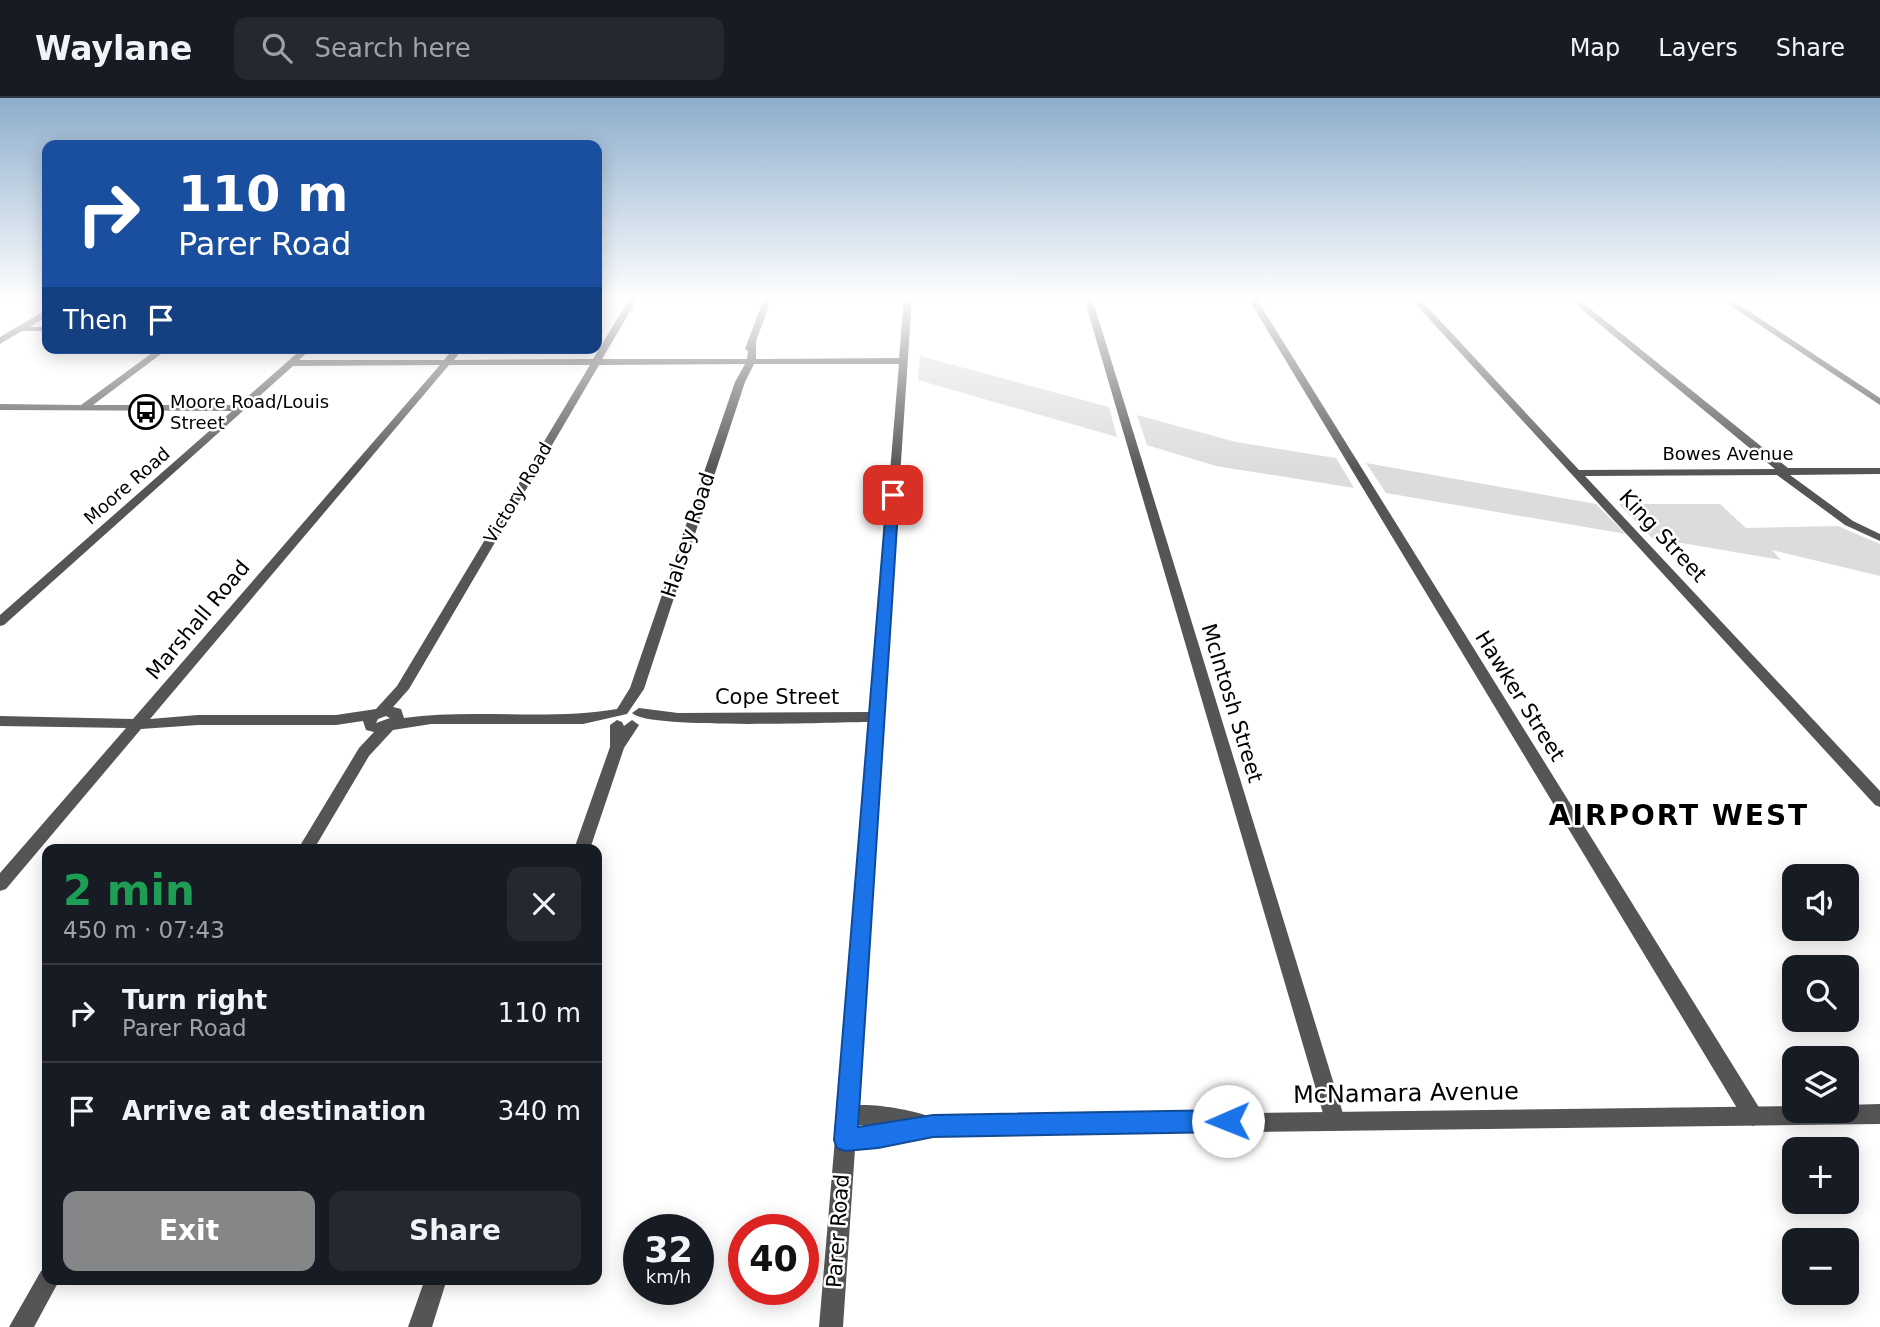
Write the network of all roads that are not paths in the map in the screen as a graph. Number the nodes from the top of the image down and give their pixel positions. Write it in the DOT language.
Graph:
graph roads {
  1 [pos="155,355"];
  2 [pos="301,355"];
  3 [pos="451,355"];
  4 [pos="600,355"];
  5 [pos="749,355"];
  6 [pos="904,355"];
  7 [pos="1105,355"];
  8 [pos="1287,355"];
  9 [pos="1467,355"];
  10 [pos="1643,355"];
  11 [pos="1810,355"];
  12 [pos="904,361"];
  13 [pos="596,362"];
  14 [pos="747,362"];
  15 [pos="293,363"];
  16 [pos="444,363"];
  17 [pos="1880,402"];
  18 [pos="0,407"];
  19 [pos="84,407"];
  20 [pos="242,408"];
  21 [pos="1880,471"];
  22 [pos="1786,472"];
  23 [pos="1576,473"];
  24 [pos="1880,538"];
  25 [pos="0,622"];
  26 [pos="877,717"];
  27 [pos="627,718"];
  28 [pos="383,719"];
  29 [pos="139,720"];
  30 [pos="0,721"];
  31 [pos="1880,801"];
  32 [pos="309,844"];
  33 [pos="585,844"];
  34 [pos="0,884"];
  35 [pos="1880,1114"];
  36 [pos="847,1115"];
  37 [pos="1753,1116"];
  38 [pos="1335,1120"];
  39 [pos="933,1126"];
  40 [pos="845,1140"];
  41 [pos="46,1285"];
  42 [pos="434,1285"];
  43 [pos="21,1327"];
  44 [pos="420,1327"];
  45 [pos="831,1327"];
  1 -- 19 [label="street"];
  2 -- 15 [label="street, Moore Road"];
  3 -- 16 [label="street, Marshall Road"];
  4 -- 13 [label="street, Victory Road"];
  5 -- 14 [label="street, Halsey Road"];
  6 -- 12 [label="street, Parer Road"];
  7 -- 38 [label="street, McIntosh Street"];
  8 -- 37 [label="street, Hawker Street"];
  9 -- 23 [label="street, King Street"];
  10 -- 22 [label="street"];
  11 -- 17 [label="street"];
  12 -- 14 [label="street"];
  12 -- 26 [label="street, Parer Road"];
  13 -- 14 [label="street"];
  13 -- 16 [label="street"];
  13 -- 28 [label="street, Victory Road"];
  14 -- 27 [label="street, Halsey Road"];
  15 -- 16 [label="street"];
  15 -- 20 [label="street, Moore Road"];
  16 -- 29 [label="street, Marshall Road"];
  18 -- 19 [label="street"];
  19 -- 20 [label="street"];
  20 -- 25 [label="street, Moore Road"];
  21 -- 22 [label="street, Bowes Avenue"];
  22 -- 23 [label="street, Bowes Avenue"];
  22 -- 24 [label="street"];
  23 -- 31 [label="street, King Street"];
  26 -- 27 [label="street, Cope Street"];
  26 -- 36 [label="street, Parer Road"];
  27 -- 28 [label="street, Cope Street"];
  27 -- 33 [label="street"];
  28 -- 29 [label="street, Cope Street"];
  28 -- 32 [label="street, Victory Road"];
  29 -- 30 [label="street, Cope Street"];
  29 -- 34 [label="street, Marshall Road"];
  35 -- 37 [label="street, McNamara Avenue"];
  36 -- 39 [label="street, McNamara Avenue"];
  36 -- 40 [label="street, Parer Road"];
  37 -- 38 [label="street, McNamara Avenue"];
  38 -- 39 [label="street, McNamara Avenue"];
  39 -- 40 [label="street, McNamara Avenue"];
  40 -- 45 [label="street, Parer Road"];
  41 -- 43 [label="street"];
  42 -- 44 [label="street"];
}
